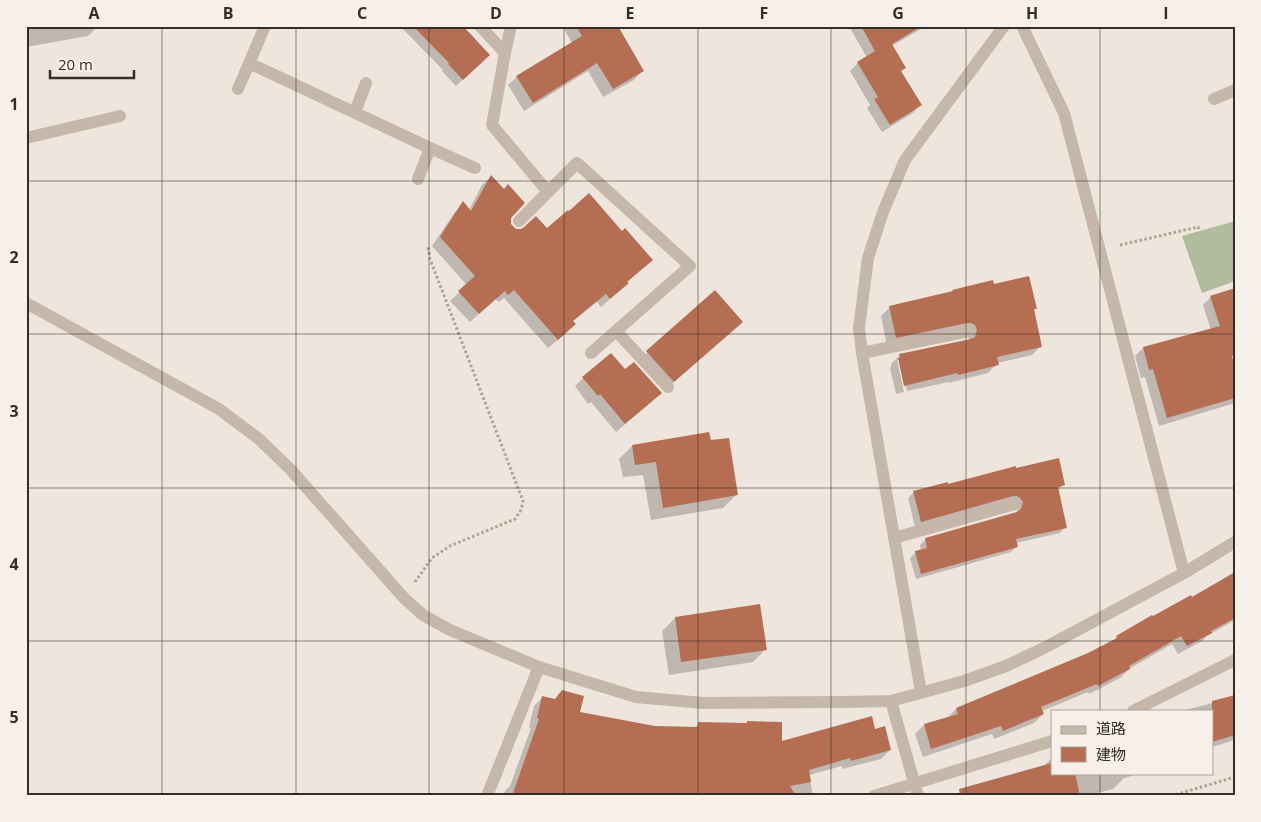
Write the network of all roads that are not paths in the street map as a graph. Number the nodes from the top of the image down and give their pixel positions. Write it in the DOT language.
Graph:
graph roads {
  1 [pos="265,26"];
  2 [pos="480,26"];
  3 [pos="511,26"];
  4 [pos="1004,26"];
  5 [pos="1022,26"];
  6 [pos="505,53"];
  7 [pos="249,63"];
  8 [pos="366,83"];
  9 [pos="238,89"];
  10 [pos="1235,90"];
  11 [pos="1214,99"];
  12 [pos="355,112"];
  13 [pos="120,116"];
  14 [pos="26,137"];
  15 [pos="430,148"];
  16 [pos="475,168"];
  17 [pos="418,179"];
  18 [pos="548,192"];
  19 [pos="519,221"];
  20 [pos="26,304"];
  21 [pos="616,331"];
  22 [pos="969,331"];
  23 [pos="591,353"];
  24 [pos="862,353"];
  25 [pos="668,387"];
  26 [pos="1016,504"];
  27 [pos="894,538"];
  28 [pos="1235,542"];
  29 [pos="1184,573"];
  30 [pos="1235,660"];
  31 [pos="539,667"];
  32 [pos="921,692"];
  33 [pos="891,701"];
  34 [pos="1135,710"];
  35 [pos="1051,741"];
  36 [pos="916,790"];
  37 [pos="487,796"];
  38 [pos="874,796"];
  1 -- 7 [label="street"];
  2 -- 6 [label="street"];
  3 -- 6 [label="street"];
  4 -- 24 [label="street"];
  5 -- 29 [label="street"];
  6 -- 18 [label="street"];
  7 -- 9 [label="street"];
  7 -- 12 [label="street"];
  8 -- 12 [label="street"];
  10 -- 11 [label="street"];
  12 -- 15 [label="street"];
  13 -- 14 [label="street"];
  15 -- 16 [label="street"];
  15 -- 17 [label="street"];
  18 -- 19 [label="street"];
  18 -- 21 [label="street"];
  20 -- 31 [label="street"];
  21 -- 23 [label="street"];
  21 -- 25 [label="street"];
  22 -- 24 [label="street"];
  24 -- 27 [label="street"];
  26 -- 27 [label="street"];
  27 -- 32 [label="street"];
  28 -- 29 [label="street"];
  29 -- 32 [label="street"];
  30 -- 34 [label="street"];
  31 -- 33 [label="street"];
  31 -- 37 [label="street"];
  32 -- 33 [label="street"];
  33 -- 36 [label="street"];
  35 -- 36 [label="street"];
  36 -- 38 [label="street"];
}
